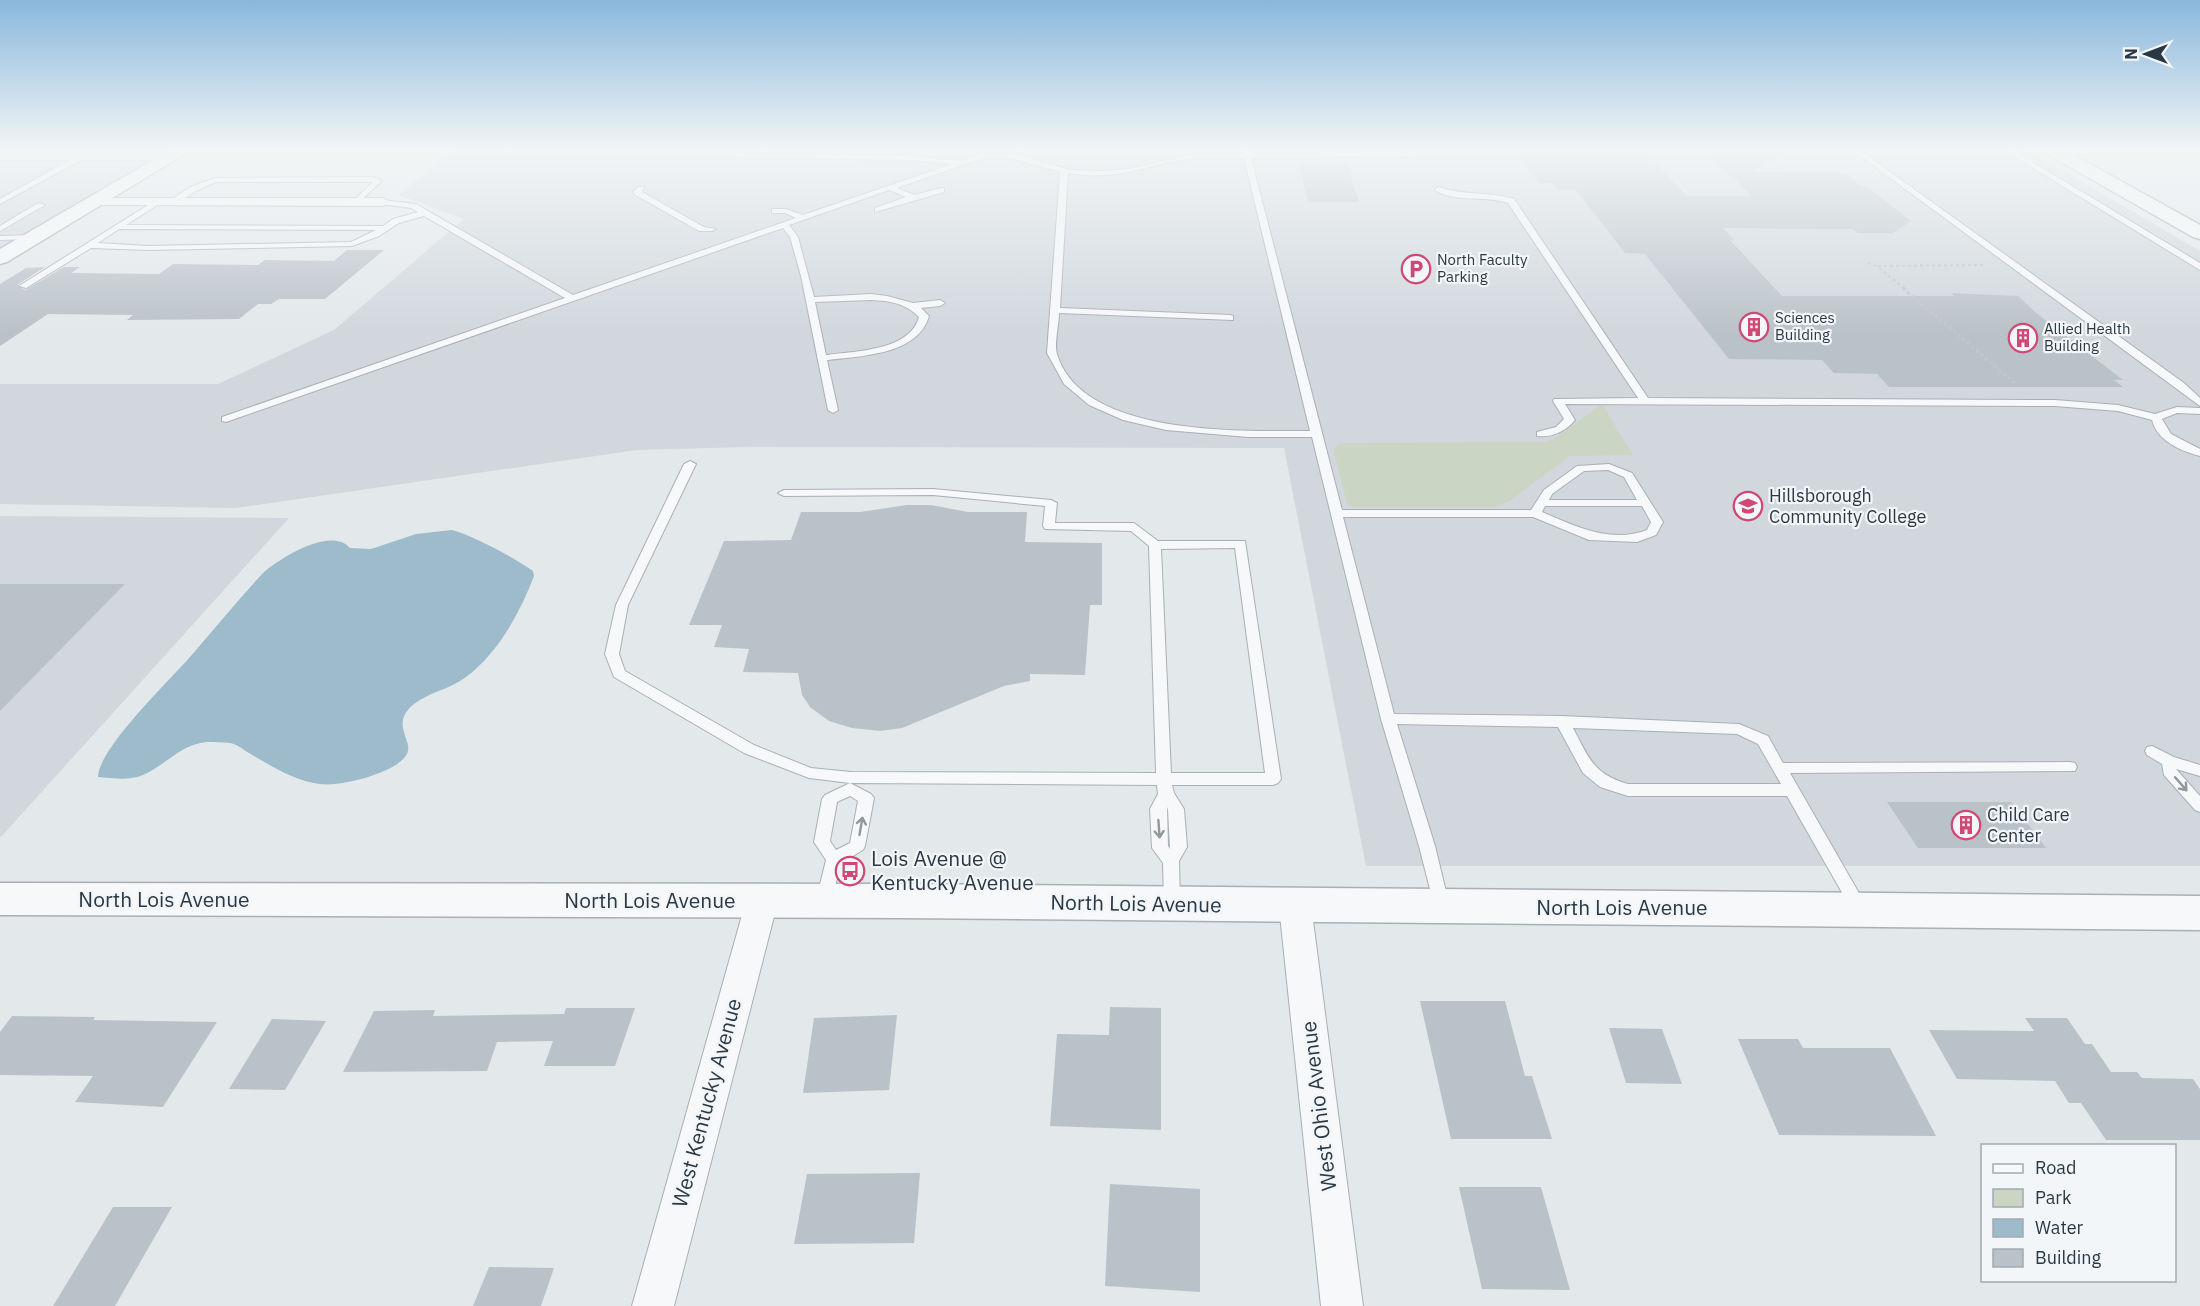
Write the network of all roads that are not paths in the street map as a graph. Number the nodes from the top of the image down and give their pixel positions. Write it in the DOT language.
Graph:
graph roads {
  1 [pos="32,210"];
  2 [pos="80,210"];
  3 [pos="144,210"];
  4 [pos="418,210"];
  5 [pos="669,210"];
  6 [pos="826,210"];
  7 [pos="1061,210"];
  8 [pos="1260,210"];
  9 [pos="1517,210"];
  10 [pos="1938,210"];
  11 [pos="2106,210"];
  12 [pos="2160,210"];
  13 [pos="2164,210"];
  14 [pos="775,211"];
  15 [pos="424,213"];
  16 [pos="803,218"];
  17 [pos="784,224"];
  18 [pos="118,227"];
  19 [pos="386,228"];
  20 [pos="0,229"];
  21 [pos="712,229"];
  22 [pos="2200,232"];
  23 [pos="34,237"];
  24 [pos="0,238"];
  25 [pos="89,245"];
  26 [pos="0,258"];
  27 [pos="2200,267"];
  28 [pos="23,286"];
  29 [pos="572,298"];
  30 [pos="810,300"];
  31 [pos="940,303"];
  32 [pos="914,306"];
  33 [pos="1054,310"];
  34 [pos="1230,318"];
  35 [pos="822,358"];
  36 [pos="1644,400"];
  37 [pos="2200,403"];
  38 [pos="833,410"];
  39 [pos="2200,411"];
  40 [pos="2157,418"];
  41 [pos="226,419"];
  42 [pos="1316,434"];
  43 [pos="1541,434"];
  44 [pos="2200,453"];
  45 [pos="690,464"];
  46 [pos="784,493"];
  47 [pos="1645,503"];
  48 [pos="1538,508"];
  49 [pos="1336,514"];
  50 [pos="1155,544"];
  51 [pos="1388,718"];
  52 [pos="1562,721"];
  53 [pos="2152,751"];
  54 [pos="2169,761"];
  55 [pos="2070,767"];
  56 [pos="1779,768"];
  57 [pos="2200,771"];
  58 [pos="851,784"];
  59 [pos="1165,787"];
  60 [pos="1792,790"];
  61 [pos="2200,806"];
  62 [pos="834,859"];
  63 [pos="0,899"];
  64 [pos="762,900"];
  65 [pos="824,901"];
  66 [pos="1172,904"];
  67 [pos="1295,905"];
  68 [pos="1442,906"];
  69 [pos="1861,910"];
  70 [pos="2200,913"];
  71 [pos="653,1306"];
  72 [pos="1342,1306"];
  1 -- 20 [label="lane"];
  2 -- 23 [label="street"];
  3 -- 18 [label="lane"];
  4 -- 15 [label="lane"];
  5 -- 21 [label="lane"];
  6 -- 16 [label="lane"];
  7 -- 33 [label="lane"];
  8 -- 42 [label="lane"];
  9 -- 36 [label="lane"];
  10 -- 37 [label="lane"];
  11 -- 27 [label="lane"];
  12 -- 22 [label="street"];
  13 -- 22 [label="street"];
  14 -- 16 [label="lane"];
  15 -- 19 [label="lane"];
  15 -- 29 [label="lane"];
  16 -- 17 [label="lane"];
  17 -- 29 [label="lane"];
  17 -- 30 [label="lane"];
  18 -- 19 [label="lane"];
  18 -- 25 [label="lane"];
  19 -- 25 [label="lane"];
  23 -- 24 [label="lane"];
  23 -- 26 [label="street"];
  25 -- 28 [label="lane"];
  29 -- 41 [label="lane"];
  30 -- 32 [label="lane"];
  30 -- 35 [label="lane"];
  31 -- 32 [label="lane"];
  32 -- 35 [label="lane"];
  33 -- 34 [label="lane"];
  33 -- 42 [label="lane"];
  35 -- 38 [label="lane"];
  36 -- 40 [label="lane"];
  36 -- 43 [label="lane"];
  39 -- 40 [label="lane"];
  40 -- 44 [label="lane"];
  42 -- 49 [label="lane"];
  45 -- 58 [label="lane"];
  46 -- 50 [label="lane"];
  47 -- 48 [label="lane"];
  47 -- 48 [label="lane"];
  47 -- 48 [label="lane"];
  48 -- 49 [label="lane"];
  49 -- 51 [label="lane"];
  50 -- 59 [label="lane"];
  50 -- 59 [label="lane"];
  51 -- 52 [label="lane"];
  51 -- 68 [label="lane"];
  52 -- 56 [label="lane"];
  52 -- 60 [label="lane"];
  53 -- 54 [label="lane"];
  54 -- 57 [label="lane"];
  54 -- 61 [label="lane, one-way"];
  55 -- 56 [label="lane"];
  56 -- 60 [label="lane"];
  58 -- 59 [label="lane"];
  58 -- 62 [label="lane"];
  62 -- 58 [label="lane, one-way"];
  59 -- 66 [label="lane"];
  60 -- 69 [label="lane"];
  62 -- 65 [label="lane"];
  63 -- 64 [label="street, North Lois Avenue"];
  64 -- 65 [label="street, North Lois Avenue"];
  64 -- 71 [label="street, West Kentucky Avenue"];
  65 -- 66 [label="street, North Lois Avenue"];
  66 -- 67 [label="street, North Lois Avenue"];
  67 -- 68 [label="street, North Lois Avenue"];
  67 -- 72 [label="street, West Ohio Avenue"];
  68 -- 69 [label="street, North Lois Avenue"];
  69 -- 70 [label="street, North Lois Avenue"];
}
